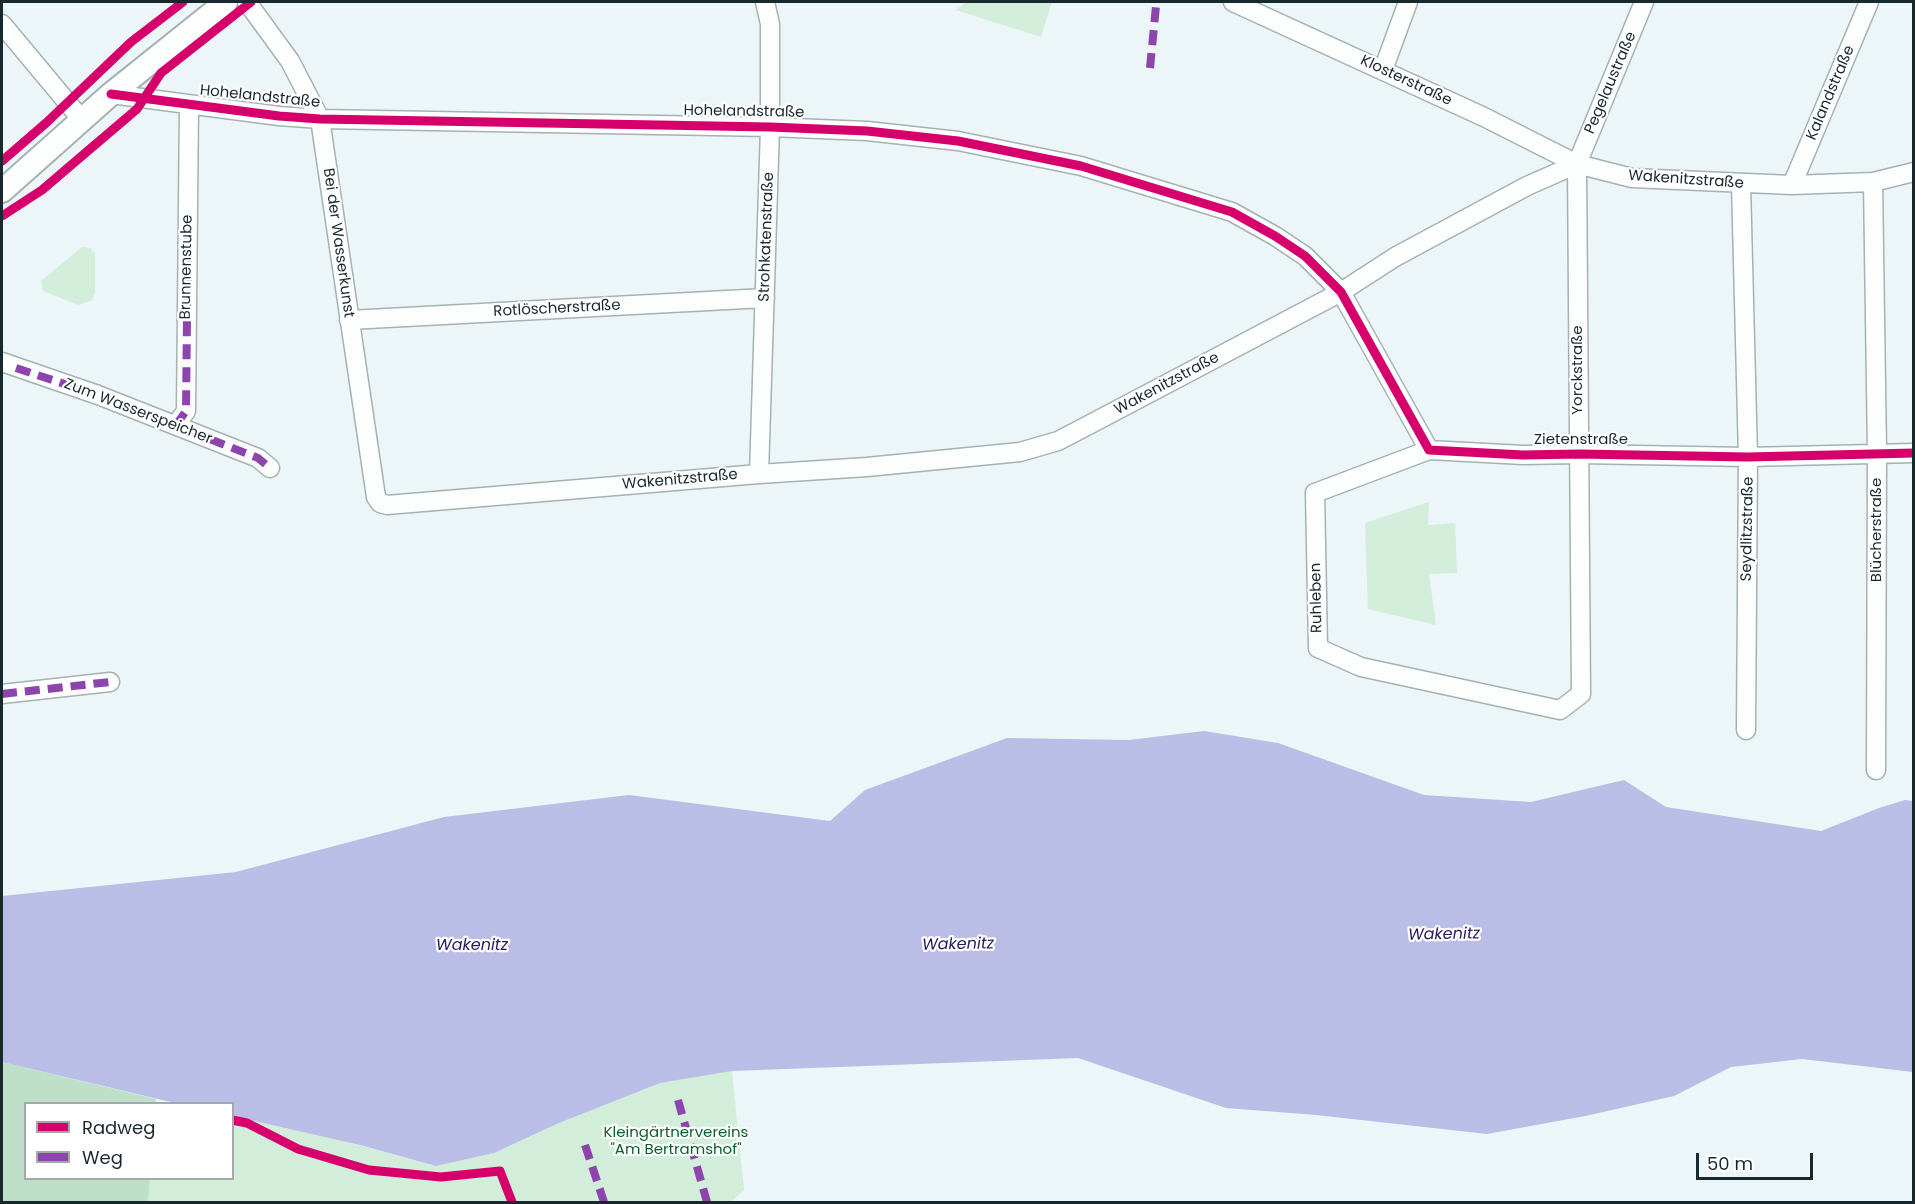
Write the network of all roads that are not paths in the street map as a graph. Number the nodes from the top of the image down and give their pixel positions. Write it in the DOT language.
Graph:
graph roads {
  1 [pos="226,2"];
  2 [pos="247,2"];
  3 [pos="765,2"];
  4 [pos="1233,2"];
  5 [pos="1408,2"];
  6 [pos="1644,2"];
  7 [pos="1869,2"];
  8 [pos="2,24"];
  9 [pos="1383,70"];
  10 [pos="111,94"];
  11 [pos="189,105"];
  12 [pos="320,119"];
  13 [pos="82,120"];
  14 [pos="770,128"];
  15 [pos="1577,164"];
  16 [pos="1914,172"];
  17 [pos="1873,182"];
  18 [pos="1741,184"];
  19 [pos="1792,185"];
  20 [pos="2,190"];
  21 [pos="1341,292"];
  22 [pos="765,298"];
  23 [pos="349,320"];
  24 [pos="2,362"];
  25 [pos="176,425"];
  26 [pos="1429,450"];
  27 [pos="1877,453"];
  28 [pos="1914,453"];
  29 [pos="1579,454"];
  30 [pos="1748,457"];
  31 [pos="270,468"];
  32 [pos="759,474"];
  33 [pos="380,503"];
  34 [pos="110,682"];
  35 [pos="2,694"];
  36 [pos="1560,710"];
  37 [pos="1746,730"];
  38 [pos="1876,770"];
  1 -- 10 [label="main road"];
  2 -- 12 [label="street, Bei der Wasserkunst"];
  3 -- 14 [label="street, Strohkatenstraße"];
  4 -- 9 [label="street, Klosterstraße"];
  5 -- 9 [label="street"];
  6 -- 15 [label="street, Pegelaustraße"];
  7 -- 19 [label="street, Kalandstraße"];
  8 -- 13 [label="street"];
  9 -- 15 [label="street, Klosterstraße"];
  10 -- 11 [label="street, Hohelandstraße"];
  10 -- 13 [label="main road"];
  11 -- 12 [label="street, Hohelandstraße"];
  11 -- 25 [label="street, Brunnenstube"];
  12 -- 14 [label="street, Hohelandstraße"];
  12 -- 23 [label="street, Bei der Wasserkunst"];
  13 -- 20 [label="main road"];
  14 -- 21 [label="street, Hohelandstraße"];
  14 -- 22 [label="street, Strohkatenstraße"];
  15 -- 18 [label="street, Wakenitzstraße"];
  15 -- 21 [label="street, Wakenitzstraße"];
  15 -- 29 [label="street, Yorckstraße"];
  16 -- 17 [label="street, Wakenitzstraße"];
  17 -- 19 [label="street, Wakenitzstraße"];
  17 -- 27 [label="street, Blücherstraße"];
  18 -- 19 [label="street, Wakenitzstraße"];
  18 -- 30 [label="street, Seydlitzstraße"];
  21 -- 26 [label="street"];
  21 -- 32 [label="street, Wakenitzstraße"];
  22 -- 23 [label="street, Rotlöscherstraße"];
  22 -- 32 [label="street, Strohkatenstraße"];
  23 -- 33 [label="street, Bei der Wasserkunst"];
  24 -- 25 [label="street, Zum Wasserspeicher"];
  25 -- 31 [label="street, Zum Wasserspeicher"];
  26 -- 29 [label="street, Zietenstraße"];
  26 -- 36 [label="street, Ruhleben"];
  27 -- 28 [label="street, Zietenstraße"];
  27 -- 30 [label="street, Zietenstraße"];
  27 -- 38 [label="street, Blücherstraße"];
  29 -- 30 [label="street, Zietenstraße"];
  29 -- 36 [label="street, Yorckstraße"];
  30 -- 37 [label="street, Seydlitzstraße"];
  32 -- 33 [label="street, Wakenitzstraße"];
  34 -- 35 [label="street"];
}
